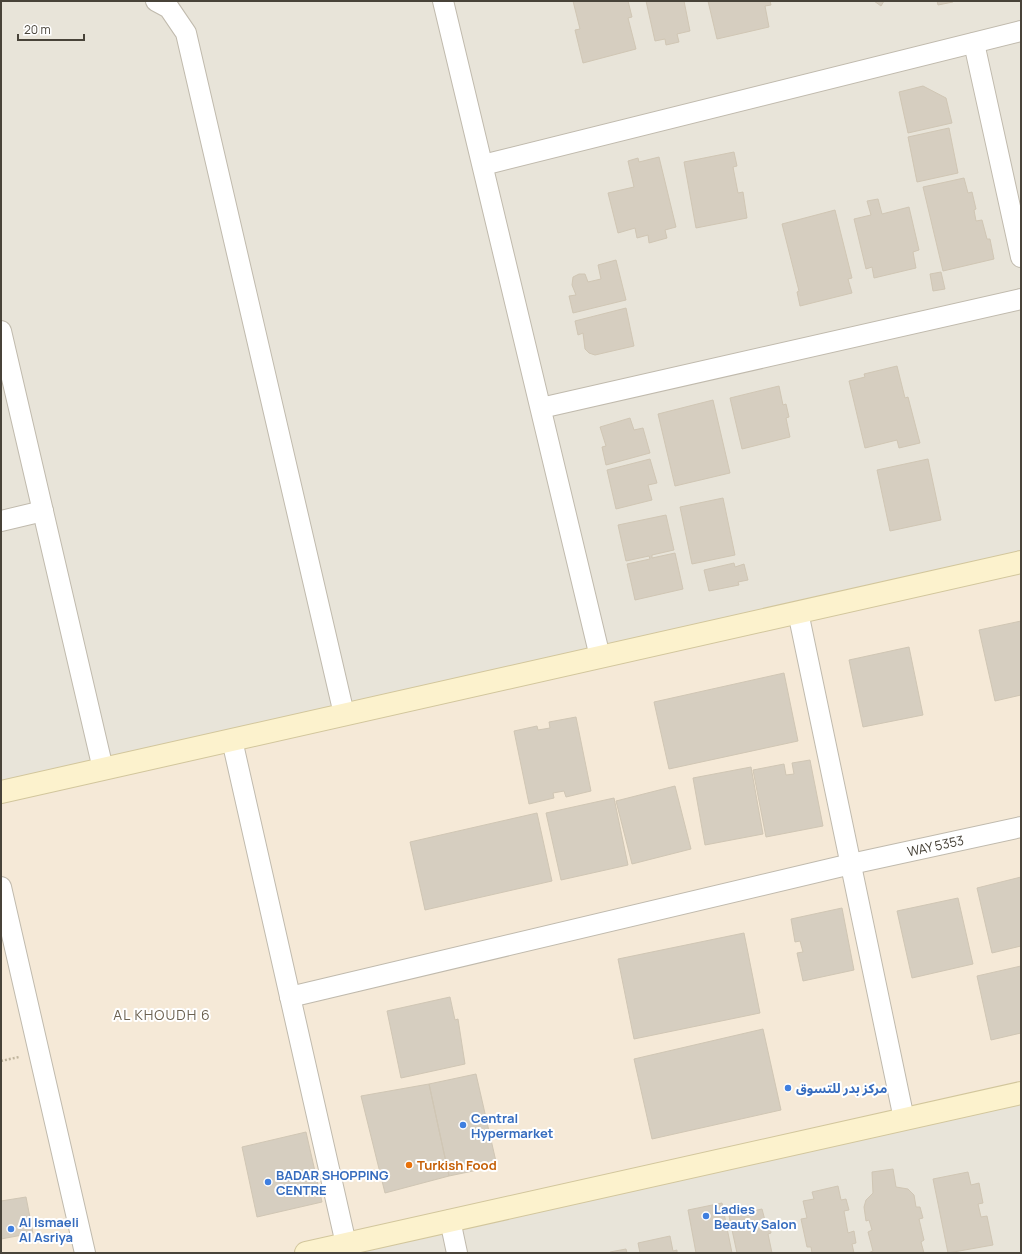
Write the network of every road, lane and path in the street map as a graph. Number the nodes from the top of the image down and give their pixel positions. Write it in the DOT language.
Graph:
graph roads {
  1 [pos="156,1"];
  2 [pos="443,1"];
  3 [pos="1021,31"];
  4 [pos="974,43"];
  5 [pos="483,165"];
  6 [pos="1021,257"];
  7 [pos="1021,299"];
  8 [pos="1,331"];
  9 [pos="541,408"];
  10 [pos="43,511"];
  11 [pos="1,521"];
  12 [pos="1021,562"];
  13 [pos="798,612"];
  14 [pos="600,657"];
  15 [pos="344,714"];
  16 [pos="232,740"];
  17 [pos="103,769"];
  18 [pos="1,792"];
  19 [pos="1021,827"];
  20 [pos="851,864"];
  21 [pos="1,888"];
  22 [pos="290,997"];
  23 [pos="1021,1093"];
  24 [pos="904,1119"];
  25 [pos="450,1220"];
  26 [pos="346,1244"];
  27 [pos="85,1253"];
  28 [pos="306,1253"];
  29 [pos="457,1253"];
  1 -- 15 [label="street"];
  2 -- 5 [label="street"];
  3 -- 4 [label="street"];
  4 -- 5 [label="street"];
  4 -- 6 [label="street"];
  5 -- 9 [label="street"];
  7 -- 9 [label="street"];
  8 -- 10 [label="street"];
  9 -- 14 [label="street"];
  10 -- 11 [label="street"];
  10 -- 17 [label="street"];
  12 -- 13 [label="street"];
  13 -- 14 [label="street"];
  13 -- 20 [label="street"];
  14 -- 15 [label="street"];
  15 -- 16 [label="street"];
  16 -- 17 [label="street"];
  16 -- 22 [label="street"];
  17 -- 18 [label="street"];
  19 -- 20 [label="street, WAY 5353"];
  20 -- 22 [label="street, WAY 5353"];
  20 -- 24 [label="street"];
  21 -- 27 [label="street"];
  22 -- 26 [label="street"];
  23 -- 24 [label="street"];
  24 -- 25 [label="street"];
  25 -- 26 [label="street"];
  25 -- 29 [label="street"];
  26 -- 28 [label="street"];
}
